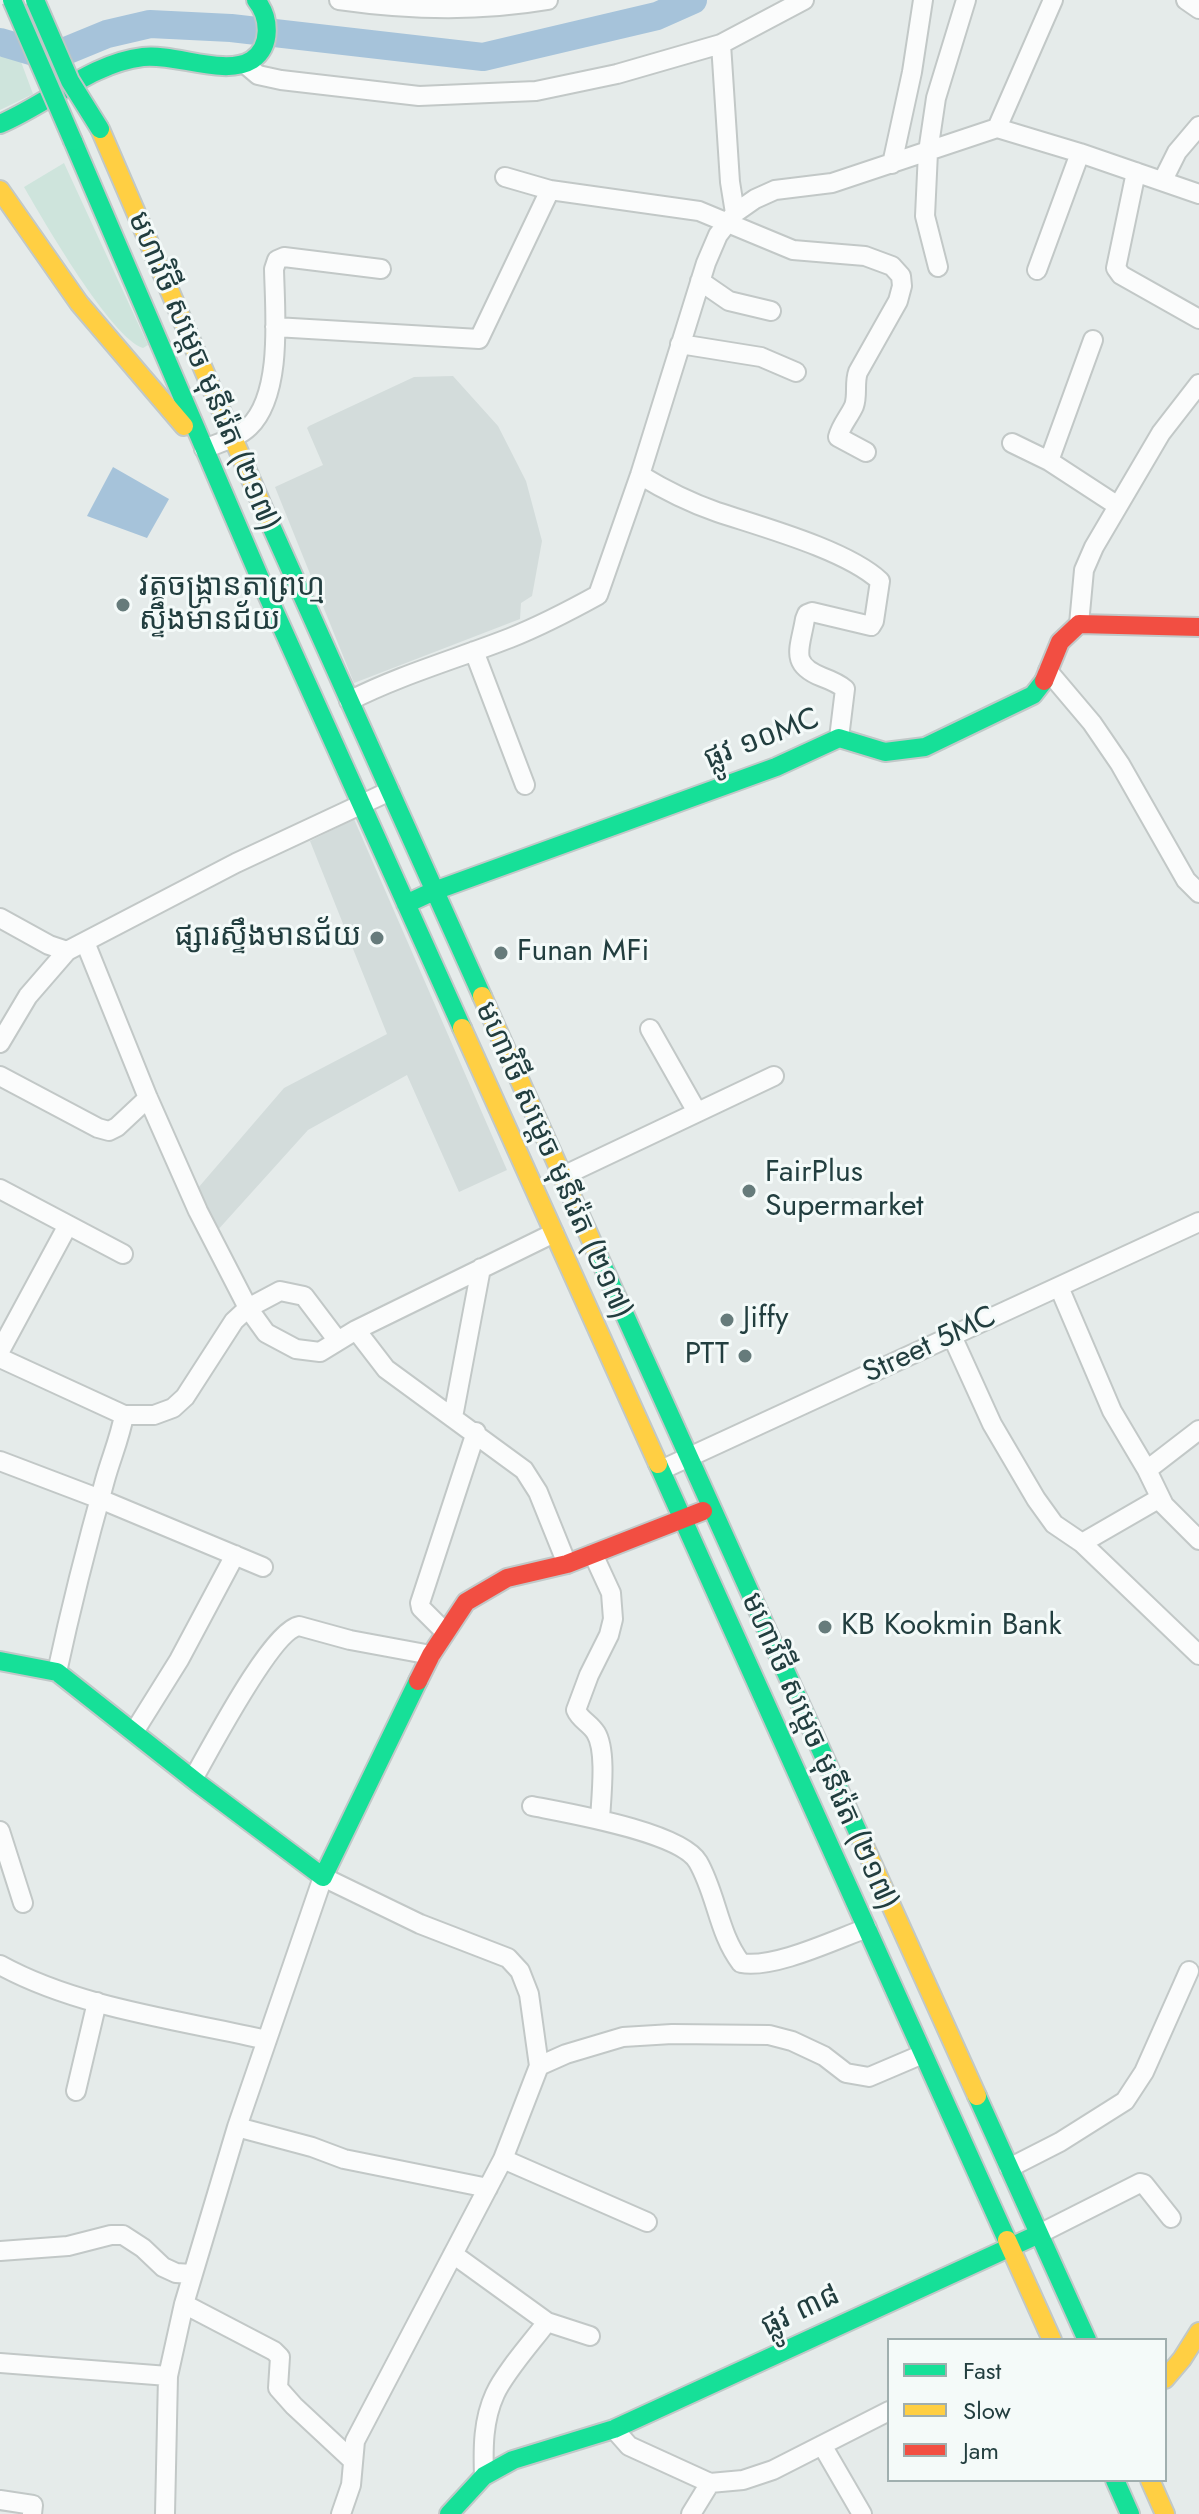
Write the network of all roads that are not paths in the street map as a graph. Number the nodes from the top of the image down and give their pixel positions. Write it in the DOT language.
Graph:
graph roads {
  1 [pos="12,0"];
  2 [pos="35,0"];
  3 [pos="339,0"];
  4 [pos="548,0"];
  5 [pos="804,0"];
  6 [pos="923,0"];
  7 [pos="966,0"];
  8 [pos="1053,0"];
  9 [pos="1186,0"];
  10 [pos="263,3"];
  11 [pos="1199,9"];
  12 [pos="721,44"];
  13 [pos="82,62"];
  14 [pos="245,64"];
  15 [pos="0,124"];
  16 [pos="1199,126"];
  17 [pos="997,128"];
  18 [pos="100,129"];
  19 [pos="928,152"];
  20 [pos="1080,153"];
  21 [pos="892,164"];
  22 [pos="1136,172"];
  23 [pos="505,177"];
  24 [pos="1163,180"];
  25 [pos="550,190"];
  26 [pos="1199,194"];
  27 [pos="1,195"];
  28 [pos="730,219"];
  29 [pos="938,267"];
  30 [pos="381,269"];
  31 [pos="1037,270"];
  32 [pos="700,281"];
  33 [pos="771,311"];
  34 [pos="1199,319"];
  35 [pos="275,327"];
  36 [pos="1093,340"];
  37 [pos="680,344"];
  38 [pos="796,372"];
  39 [pos="1199,384"];
  40 [pos="232,437"];
  41 [pos="1012,443"];
  42 [pos="204,449"];
  43 [pos="866,452"];
  44 [pos="1049,461"];
  45 [pos="640,475"];
  46 [pos="1118,506"];
  47 [pos="1079,624"];
  48 [pos="1199,627"];
  49 [pos="474,651"];
  50 [pos="1048,671"];
  51 [pos="349,701"];
  52 [pos="839,738"];
  53 [pos="525,785"];
  54 [pos="390,791"];
  55 [pos="361,804"];
  56 [pos="1195,882"];
  57 [pos="434,891"];
  58 [pos="406,904"];
  59 [pos="0,918"];
  60 [pos="85,942"];
  61 [pos="67,951"];
  62 [pos="650,1029"];
  63 [pos="0,1043"];
  64 [pos="0,1076"];
  65 [pos="774,1076"];
  66 [pos="148,1098"];
  67 [pos="697,1112"];
  68 [pos="563,1176"];
  69 [pos="0,1189"];
  70 [pos="1199,1222"];
  71 [pos="68,1225"];
  72 [pos="554,1233"];
  73 [pos="123,1254"];
  74 [pos="481,1268"];
  75 [pos="1059,1287"];
  76 [pos="248,1308"];
  77 [pos="356,1330"];
  78 [pos="952,1336"];
  79 [pos="338,1341"];
  80 [pos="0,1351"];
  81 [pos="0,1358"];
  82 [pos="124,1415"];
  83 [pos="453,1417"];
  84 [pos="1199,1430"];
  85 [pos="476,1432"];
  86 [pos="689,1457"];
  87 [pos="0,1461"];
  88 [pos="661,1470"];
  89 [pos="1147,1470"];
  90 [pos="1160,1498"];
  91 [pos="100,1499"];
  92 [pos="712,1507"];
  93 [pos="684,1520"];
  94 [pos="1199,1540"];
  95 [pos="1082,1543"];
  96 [pos="593,1554"];
  97 [pos="235,1555"];
  98 [pos="567,1564"];
  99 [pos="263,1567"];
  100 [pos="445,1632"];
  101 [pos="431,1655"];
  102 [pos="1199,1655"];
  103 [pos="0,1661"];
  104 [pos="57,1672"];
  105 [pos="134,1732"];
  106 [pos="193,1779"];
  107 [pos="532,1806"];
  108 [pos="600,1820"];
  109 [pos="0,1831"];
  110 [pos="323,1877"];
  111 [pos="23,1903"];
  112 [pos="867,1928"];
  113 [pos="0,1966"];
  114 [pos="1189,1971"];
  115 [pos="97,2002"];
  116 [pos="267,2040"];
  117 [pos="923,2054"];
  118 [pos="539,2066"];
  119 [pos="76,2091"];
  120 [pos="237,2127"];
  121 [pos="503,2159"];
  122 [pos="1009,2168"];
  123 [pos="488,2188"];
  124 [pos="1171,2218"];
  125 [pos="647,2222"];
  126 [pos="1039,2234"];
  127 [pos="1010,2247"];
  128 [pos="0,2251"];
  129 [pos="453,2254"];
  130 [pos="192,2274"];
  131 [pos="184,2304"];
  132 [pos="547,2322"];
  133 [pos="1199,2332"];
  134 [pos="1050,2335"];
  135 [pos="590,2336"];
  136 [pos="1086,2338"];
  137 [pos="0,2363"];
  138 [pos="168,2376"];
  139 [pos="1167,2377"];
  140 [pos="887,2412"];
  141 [pos="614,2429"];
  142 [pos="822,2445"];
  143 [pos="352,2460"];
  144 [pos="484,2476"];
  145 [pos="1116,2482"];
  146 [pos="1151,2482"];
  147 [pos="710,2483"];
  148 [pos="0,2500"];
  149 [pos="32,2514"];
  150 [pos="165,2514"];
  151 [pos="341,2514"];
  152 [pos="449,2514"];
  153 [pos="691,2514"];
  154 [pos="862,2514"];
  155 [pos="1130,2514"];
  156 [pos="1165,2514"];
  1 -- 42 [label="main road, មហាវិថី សម្តេច មុនីរ៉េត (២១៧), bridge"];
  2 -- 18 [label="main road, bridge"];
  3 -- 4 [label="street"];
  5 -- 12 [label="street"];
  6 -- 21 [label="street"];
  7 -- 19 [label="street"];
  8 -- 17 [label="street"];
  9 -- 11 [label="street"];
  10 -- 14 [label="main road"];
  12 -- 14 [label="street"];
  12 -- 28 [label="street"];
  13 -- 18 [label="main road, មហាវិថី សម្តេច មុនីរ៉េត (២១៧), bridge"];
  14 -- 15 [label="main road"];
  16 -- 24 [label="street"];
  17 -- 19 [label="street"];
  17 -- 20 [label="street"];
  18 -- 40 [label="main road, មហាវិថី សម្តេច មុនីរ៉េត (២១៧)"];
  19 -- 21 [label="street"];
  19 -- 29 [label="street"];
  20 -- 22 [label="street"];
  20 -- 31 [label="street"];
  21 -- 28 [label="street"];
  22 -- 24 [label="street"];
  22 -- 34 [label="street"];
  23 -- 25 [label="street"];
  24 -- 26 [label="street"];
  25 -- 28 [label="street"];
  25 -- 35 [label="street"];
  27 -- 42 [label="main road"];
  28 -- 32 [label="street"];
  28 -- 43 [label="street"];
  30 -- 35 [label="street"];
  32 -- 33 [label="street"];
  32 -- 37 [label="street"];
  35 -- 40 [label="street"];
  36 -- 44 [label="street"];
  37 -- 38 [label="street"];
  37 -- 45 [label="street"];
  39 -- 46 [label="street"];
  40 -- 42 [label="street"];
  40 -- 51 [label="main road, មហាវិថី សម្តេច មុនីរ៉េត (២១៧)"];
  41 -- 44 [label="street"];
  42 -- 55 [label="main road, មហាវិថី សម្តេច មុនីរ៉េត (២១៧)"];
  44 -- 46 [label="street"];
  45 -- 49 [label="street"];
  45 -- 52 [label="street"];
  46 -- 47 [label="street"];
  47 -- 48 [label="main road"];
  47 -- 50 [label="main road, ផ្លូវ ១០MC"];
  49 -- 51 [label="street"];
  49 -- 53 [label="street"];
  50 -- 52 [label="main road, ផ្លូវ ១០MC"];
  50 -- 56 [label="street"];
  51 -- 54 [label="main road, មហាវិថី សម្តេច មុនីរ៉េត (២១៧)"];
  52 -- 57 [label="main road, ផ្លូវ ១០MC"];
  54 -- 55 [label="street"];
  54 -- 57 [label="main road, មហាវិថី សម្តេច មុនីរ៉េត (២១៧)"];
  55 -- 58 [label="main road, មហាវិថី សម្តេច មុនីរ៉េត (២១៧)"];
  55 -- 60 [label="street"];
  57 -- 58 [label="main road, ផ្លូវ ១០MC"];
  57 -- 68 [label="main road, មហាវិថី សម្តេច មុនីរ៉េត (២១៧)"];
  58 -- 72 [label="main road, មហាវិថី សម្តេច មុនីរ៉េត (២១៧)"];
  59 -- 61 [label="street"];
  60 -- 61 [label="street"];
  60 -- 66 [label="street"];
  61 -- 63 [label="street"];
  62 -- 67 [label="street"];
  64 -- 66 [label="street"];
  65 -- 67 [label="street"];
  66 -- 76 [label="street"];
  67 -- 68 [label="street"];
  68 -- 86 [label="main road, មហាវិថី សម្តេច មុនីរ៉េត (២១៧)"];
  69 -- 71 [label="street"];
  70 -- 75 [label="street, Street 5MC"];
  71 -- 73 [label="street"];
  71 -- 80 [label="street"];
  72 -- 74 [label="street"];
  72 -- 88 [label="main road, មហាវិថី សម្តេច មុនីរ៉េត (២១៧)"];
  74 -- 77 [label="street"];
  74 -- 83 [label="street"];
  75 -- 78 [label="street, Street 5MC"];
  75 -- 89 [label="street"];
  76 -- 79 [label="street"];
  76 -- 79 [label="street"];
  76 -- 82 [label="street"];
  77 -- 79 [label="street"];
  77 -- 83 [label="street"];
  78 -- 86 [label="street, Street 5MC"];
  78 -- 95 [label="street"];
  81 -- 82 [label="street"];
  82 -- 91 [label="street"];
  83 -- 85 [label="street"];
  84 -- 89 [label="street"];
  85 -- 98 [label="street"];
  85 -- 100 [label="street"];
  86 -- 88 [label="street, Street 5MC"];
  86 -- 92 [label="main road, មហាវិថី សម្តេច មុនីរ៉េត (២១៧)"];
  87 -- 91 [label="street"];
  88 -- 93 [label="main road, មហាវិថី សម្តេច មុនីរ៉េត (២១៧)"];
  89 -- 90 [label="street"];
  90 -- 94 [label="street"];
  90 -- 95 [label="street"];
  91 -- 97 [label="street"];
  91 -- 104 [label="street"];
  92 -- 93 [label="main road"];
  92 -- 122 [label="main road, មហាវិថី សម្តេច មុនីរ៉េត (២១៧)"];
  93 -- 96 [label="main road"];
  93 -- 112 [label="main road, មហាវិថី សម្តេច មុនីរ៉េត (២១៧)"];
  95 -- 102 [label="street"];
  96 -- 98 [label="main road"];
  96 -- 108 [label="street"];
  97 -- 99 [label="street"];
  97 -- 105 [label="street"];
  98 -- 100 [label="main road"];
  100 -- 101 [label="main road"];
  101 -- 106 [label="street"];
  101 -- 110 [label="main road"];
  103 -- 104 [label="main road"];
  104 -- 105 [label="main road"];
  105 -- 106 [label="main road"];
  106 -- 110 [label="main road"];
  107 -- 108 [label="street"];
  108 -- 112 [label="street"];
  109 -- 111 [label="street"];
  110 -- 116 [label="street"];
  110 -- 118 [label="street"];
  112 -- 117 [label="main road, មហាវិថី សម្តេច មុនីរ៉េត (២១៧)"];
  113 -- 115 [label="street"];
  114 -- 122 [label="street"];
  115 -- 116 [label="street"];
  115 -- 119 [label="street"];
  116 -- 120 [label="street"];
  117 -- 118 [label="street"];
  117 -- 127 [label="main road, មហាវិថី សម្តេច មុនីរ៉េត (២១៧)"];
  118 -- 121 [label="street"];
  120 -- 123 [label="street"];
  120 -- 130 [label="street"];
  121 -- 123 [label="street"];
  121 -- 125 [label="street"];
  122 -- 126 [label="main road, មហាវិថី សម្តេច មុនីរ៉េត (២១៧)"];
  123 -- 129 [label="street"];
  124 -- 126 [label="street, ផ្លូវ ៣៨"];
  126 -- 127 [label="main road, ផ្លូវ ៣៨"];
  126 -- 136 [label="main road, មហាវិថី សម្តេច មុនីរ៉េត (២១៧)"];
  127 -- 134 [label="main road, មហាវិថី សម្តេច មុនីរ៉េត (២១៧)"];
  127 -- 141 [label="main road, ផ្លូវ ៣៨"];
  128 -- 130 [label="street"];
  129 -- 132 [label="street"];
  129 -- 143 [label="street"];
  130 -- 131 [label="street"];
  131 -- 138 [label="street"];
  131 -- 143 [label="street"];
  132 -- 135 [label="street"];
  132 -- 144 [label="street"];
  133 -- 139 [label="main road"];
  137 -- 138 [label="street"];
  138 -- 150 [label="street"];
  140 -- 142 [label="street"];
  141 -- 144 [label="main road, ផ្លូវ ៣៨"];
  141 -- 147 [label="street"];
  142 -- 147 [label="street"];
  142 -- 154 [label="street"];
  143 -- 151 [label="street"];
  144 -- 152 [label="main road, ផ្លូវ ៣៨"];
  145 -- 155 [label="main road"];
  146 -- 156 [label="main road"];
  147 -- 153 [label="street"];
  148 -- 149 [label="street"];
}
